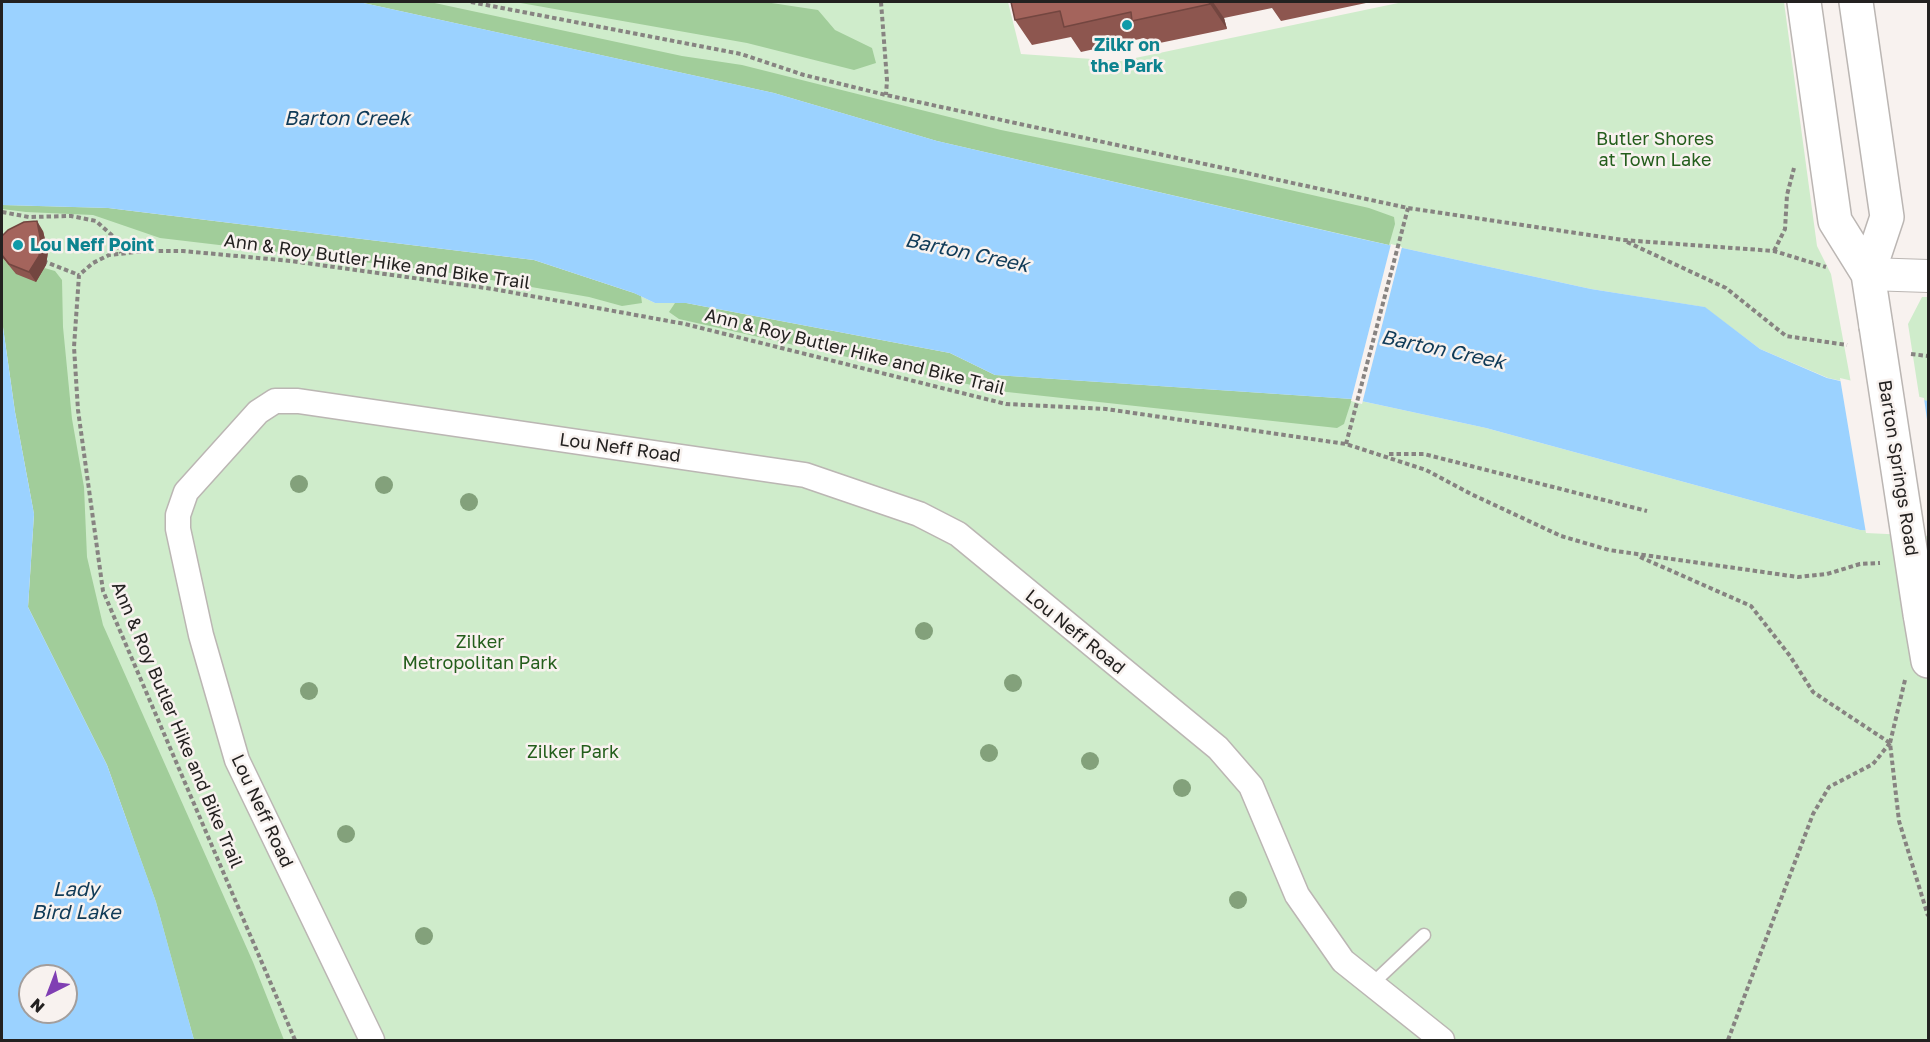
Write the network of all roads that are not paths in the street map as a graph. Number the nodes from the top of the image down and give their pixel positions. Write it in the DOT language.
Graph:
graph roads {
  1 [pos="1804,2"];
  2 [pos="1856,2"];
  3 [pos="1868,274"];
  4 [pos="1929,276"];
  5 [pos="1929,661"];
  6 [pos="1424,934"];
  7 [pos="1372,984"];
  8 [pos="372,1041"];
  9 [pos="1442,1041"];
  1 -- 3 [label="main road, Barton Springs Road"];
  2 -- 3 [label="main road, Barton Springs Road"];
  3 -- 4 [label="street"];
  3 -- 5 [label="main road, Barton Springs Road, bridge"];
  6 -- 7 [label="lane"];
  7 -- 8 [label="street, Lou Neff Road"];
  7 -- 9 [label="street, Lou Neff Road"];
}
